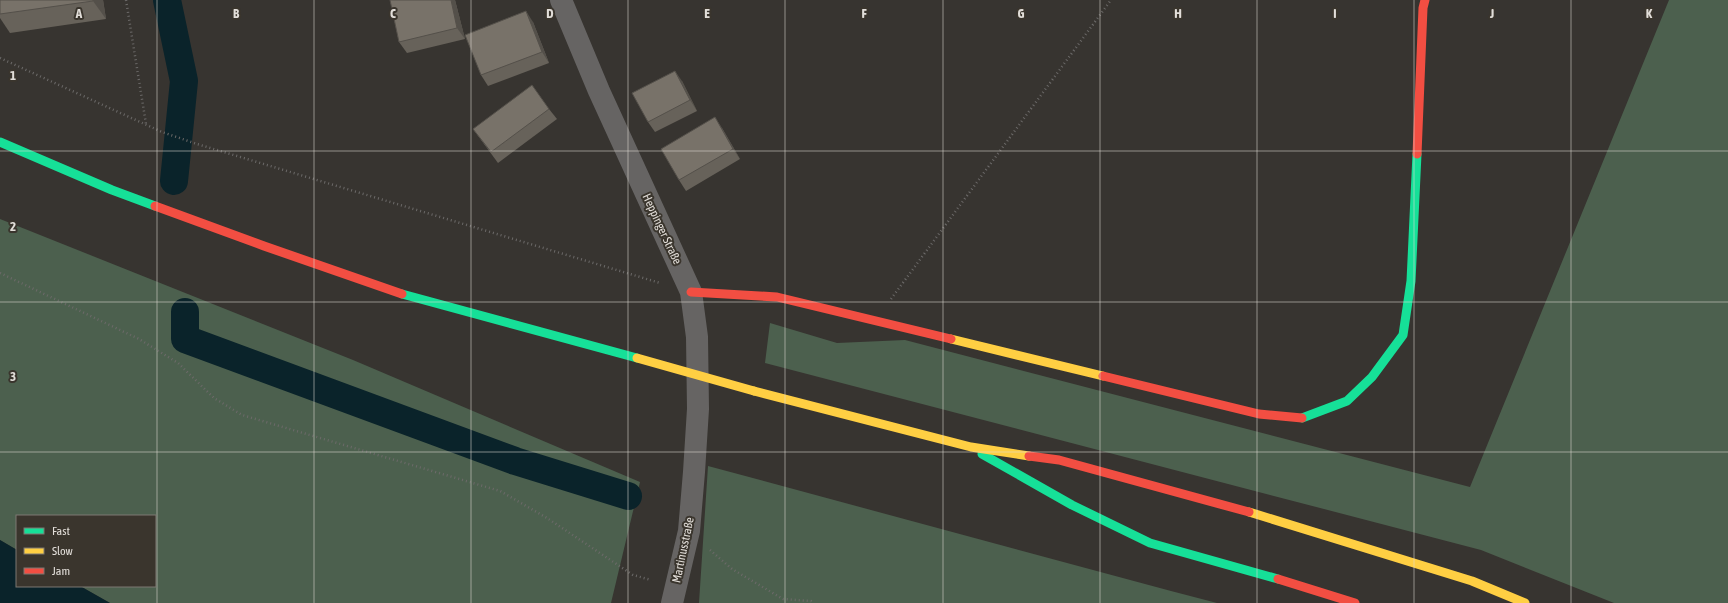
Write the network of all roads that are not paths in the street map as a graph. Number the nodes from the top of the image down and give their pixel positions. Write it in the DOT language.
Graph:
graph roads {
  1 [pos="560,0"];
  2 [pos="1425,0"];
  3 [pos="0,142"];
  4 [pos="691,292"];
  5 [pos="971,447"];
  6 [pos="694,472"];
  7 [pos="673,596"];
  8 [pos="1355,603"];
  9 [pos="1525,603"];
  1 -- 4 [label="street, Heppinger Straße"];
  2 -- 4 [label="main road"];
  3 -- 5 [label="main road, bridge"];
  4 -- 6 [label="street, Heppinger Straße"];
  5 -- 8 [label="main road"];
  5 -- 9 [label="main road"];
  6 -- 7 [label="street, Martinusstraße"];
}
